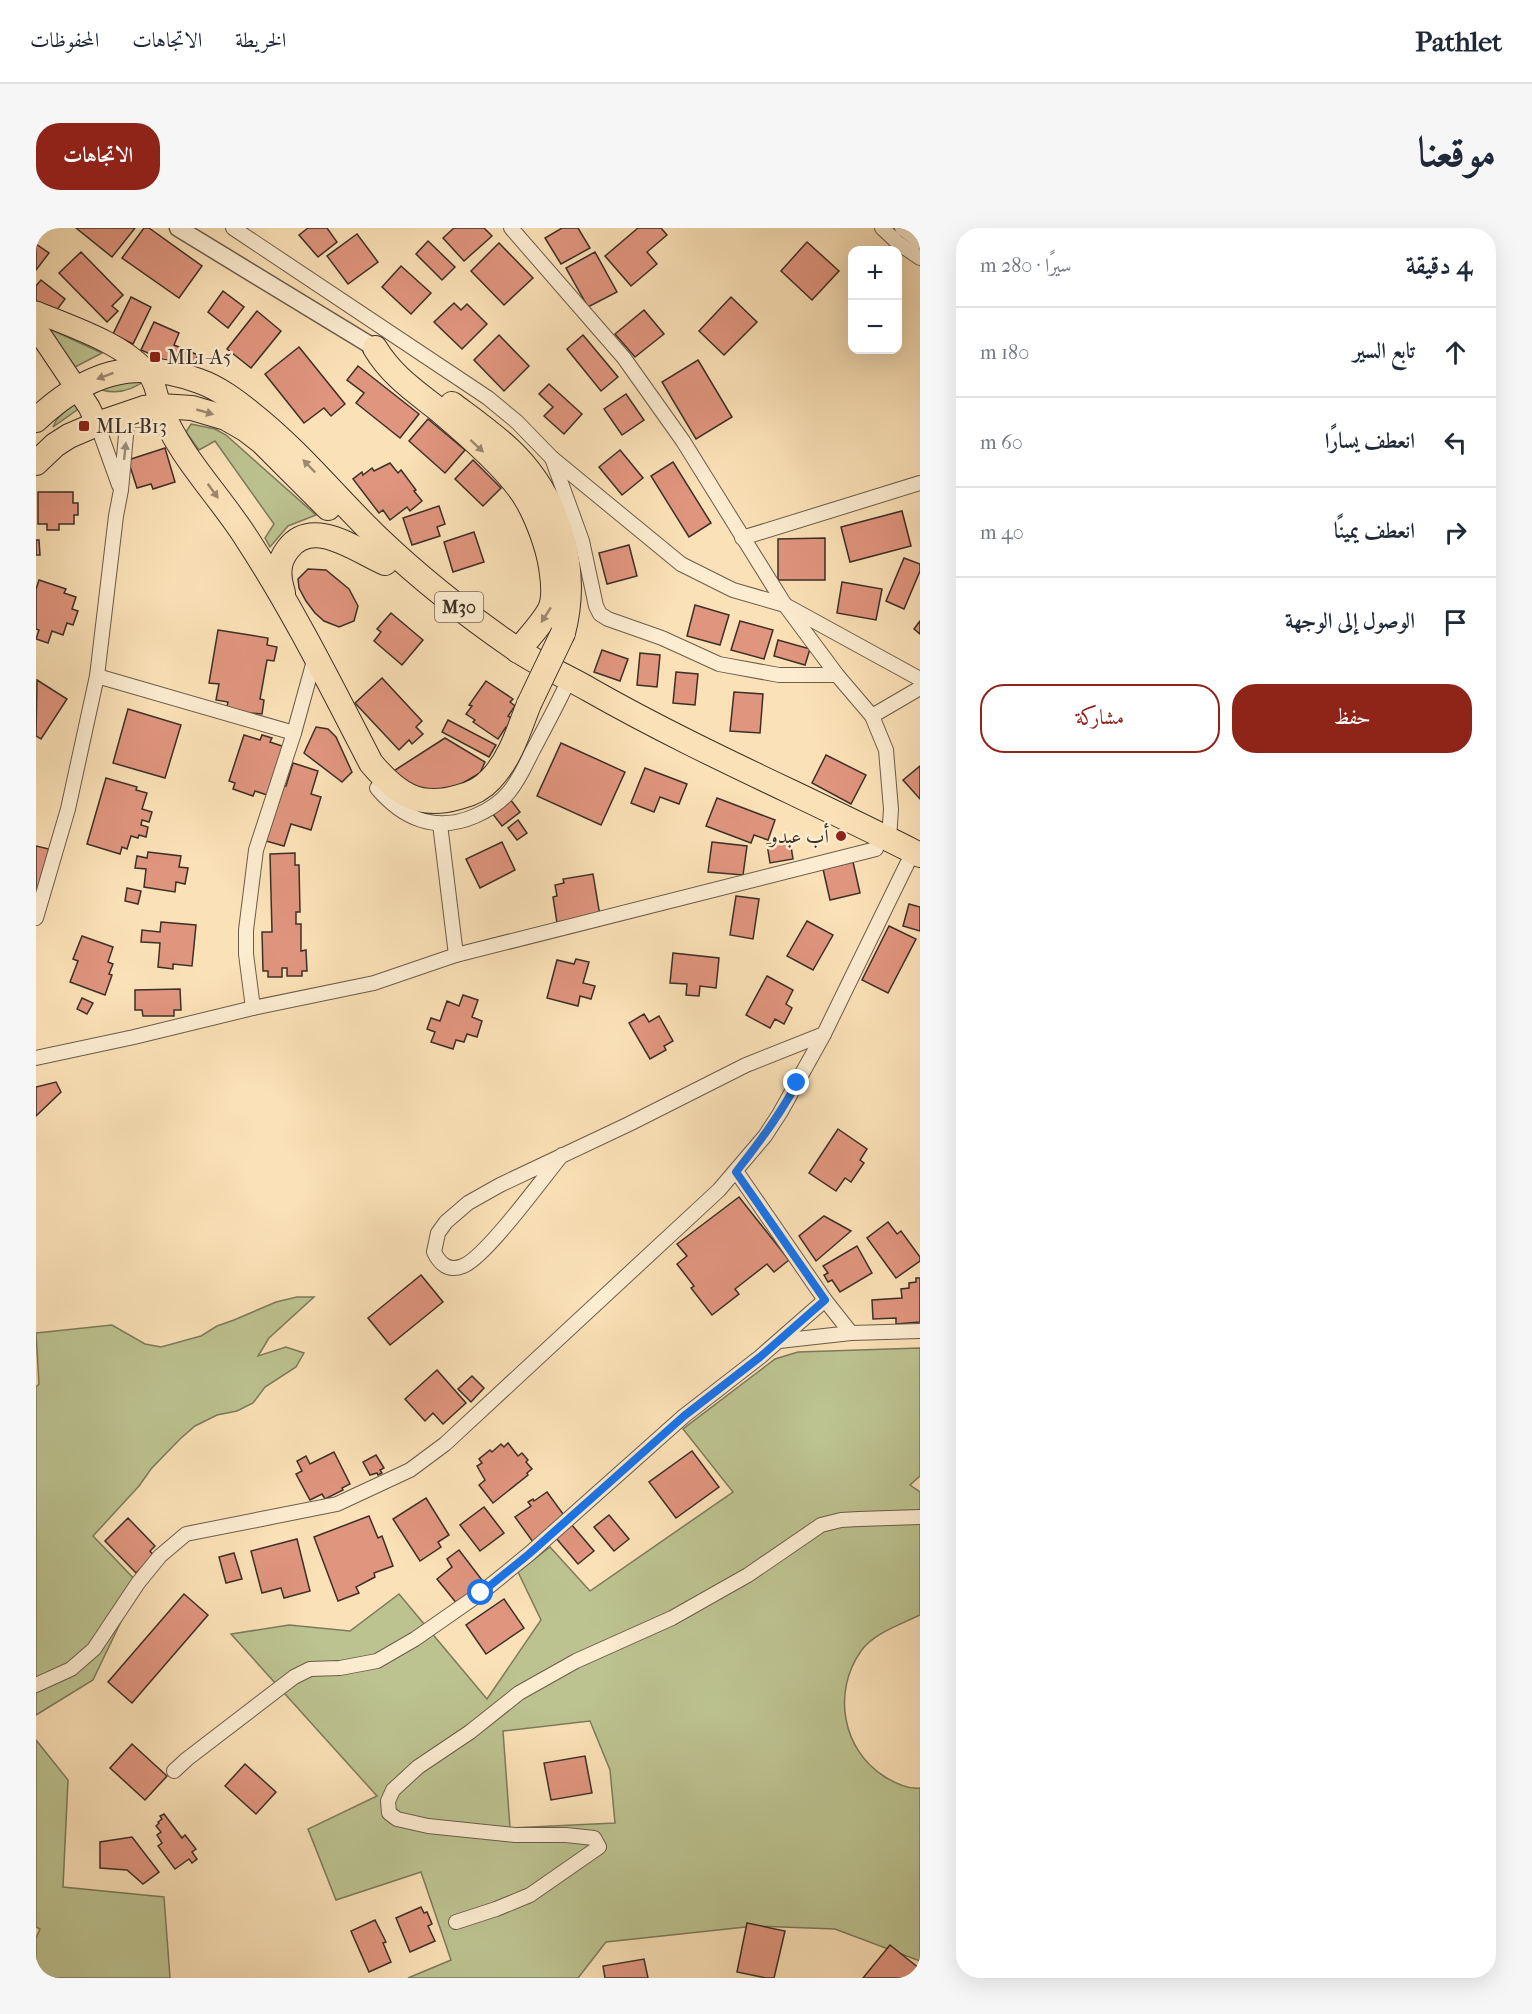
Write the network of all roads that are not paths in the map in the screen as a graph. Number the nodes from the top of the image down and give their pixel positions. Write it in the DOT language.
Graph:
graph roads {
  1 [pos="178,228"];
  2 [pos="233,228"];
  3 [pos="511,228"];
  4 [pos="882,228"];
  5 [pos="902,228"];
  6 [pos="920,242"];
  7 [pos="920,258"];
  8 [pos="36,312"];
  9 [pos="36,328"];
  10 [pos="375,348"];
  11 [pos="145,370"];
  12 [pos="77,389"];
  13 [pos="160,406"];
  14 [pos="128,413"];
  15 [pos="36,420"];
  16 [pos="97,424"];
  17 [pos="552,458"];
  18 [pos="36,463"];
  19 [pos="920,483"];
  20 [pos="121,490"];
  21 [pos="742,538"];
  22 [pos="385,563"];
  23 [pos="785,605"];
  24 [pos="288,606"];
  25 [pos="518,651"];
  26 [pos="315,657"];
  27 [pos="837,675"];
  28 [pos="97,676"];
  29 [pos="920,679"];
  30 [pos="920,688"];
  31 [pos="564,690"];
  32 [pos="872,716"];
  33 [pos="294,733"];
  34 [pos="377,788"];
  35 [pos="440,824"];
  36 [pos="882,844"];
  37 [pos="916,863"];
  38 [pos="36,918"];
  39 [pos="456,956"];
  40 [pos="253,1008"];
  41 [pos="824,1034"];
  42 [pos="36,1058"];
  43 [pos="562,1155"];
  44 [pos="736,1172"];
  45 [pos="825,1300"];
  46 [pos="920,1330"];
  47 [pos="851,1333"];
  48 [pos="778,1341"];
  49 [pos="920,1517"];
  50 [pos="36,1685"];
  51 [pos="174,1771"];
  52 [pos="456,1922"];
  1 -- 10 [label="street"];
  2 -- 17 [label="street"];
  3 -- 21 [label="street"];
  4 -- 7 [label="street"];
  5 -- 6 [label="street"];
  8 -- 11 [label="main road"];
  9 -- 12 [label="main road"];
  10 -- 25 [label="highway, one-way"];
  10 -- 26 [label="highway, bridge"];
  11 -- 12 [label="highway, M30, one-way"];
  11 -- 13 [label="main road"];
  25 -- 11 [label="highway, M30, one-way"];
  12 -- 15 [label="highway, M30"];
  12 -- 16 [label="main road"];
  13 -- 14 [label="highway, M30"];
  13 -- 22 [label="highway, M30, one-way"];
  13 -- 24 [label="highway, one-way"];
  14 -- 16 [label="highway, M30"];
  20 -- 14 [label="street, one-way"];
  16 -- 18 [label="highway, M30"];
  16 -- 20 [label="street"];
  17 -- 23 [label="street"];
  17 -- 27 [label="street"];
  19 -- 21 [label="street"];
  20 -- 28 [label="street"];
  21 -- 23 [label="street"];
  22 -- 24 [label="highway"];
  22 -- 31 [label="highway, M30"];
  23 -- 27 [label="street"];
  23 -- 29 [label="street"];
  24 -- 26 [label="highway"];
  25 -- 36 [label="highway, M30"];
  26 -- 33 [label="street"];
  27 -- 32 [label="street"];
  28 -- 33 [label="street"];
  28 -- 38 [label="street"];
  30 -- 32 [label="street"];
  31 -- 35 [label="street"];
  31 -- 36 [label="highway, M30"];
  32 -- 36 [label="street"];
  33 -- 40 [label="street"];
  34 -- 35 [label="street"];
  35 -- 39 [label="street"];
  36 -- 37 [label="highway, M30"];
  36 -- 39 [label="street"];
  37 -- 41 [label="street"];
  39 -- 40 [label="street"];
  40 -- 42 [label="street"];
  41 -- 43 [label="street"];
  41 -- 44 [label="street"];
  43 -- 43 [label="street"];
  44 -- 45 [label="street"];
  44 -- 50 [label="street"];
  45 -- 47 [label="street"];
  45 -- 48 [label="street"];
  46 -- 47 [label="street"];
  47 -- 48 [label="street"];
  48 -- 51 [label="street"];
  49 -- 52 [label="street"];
}
